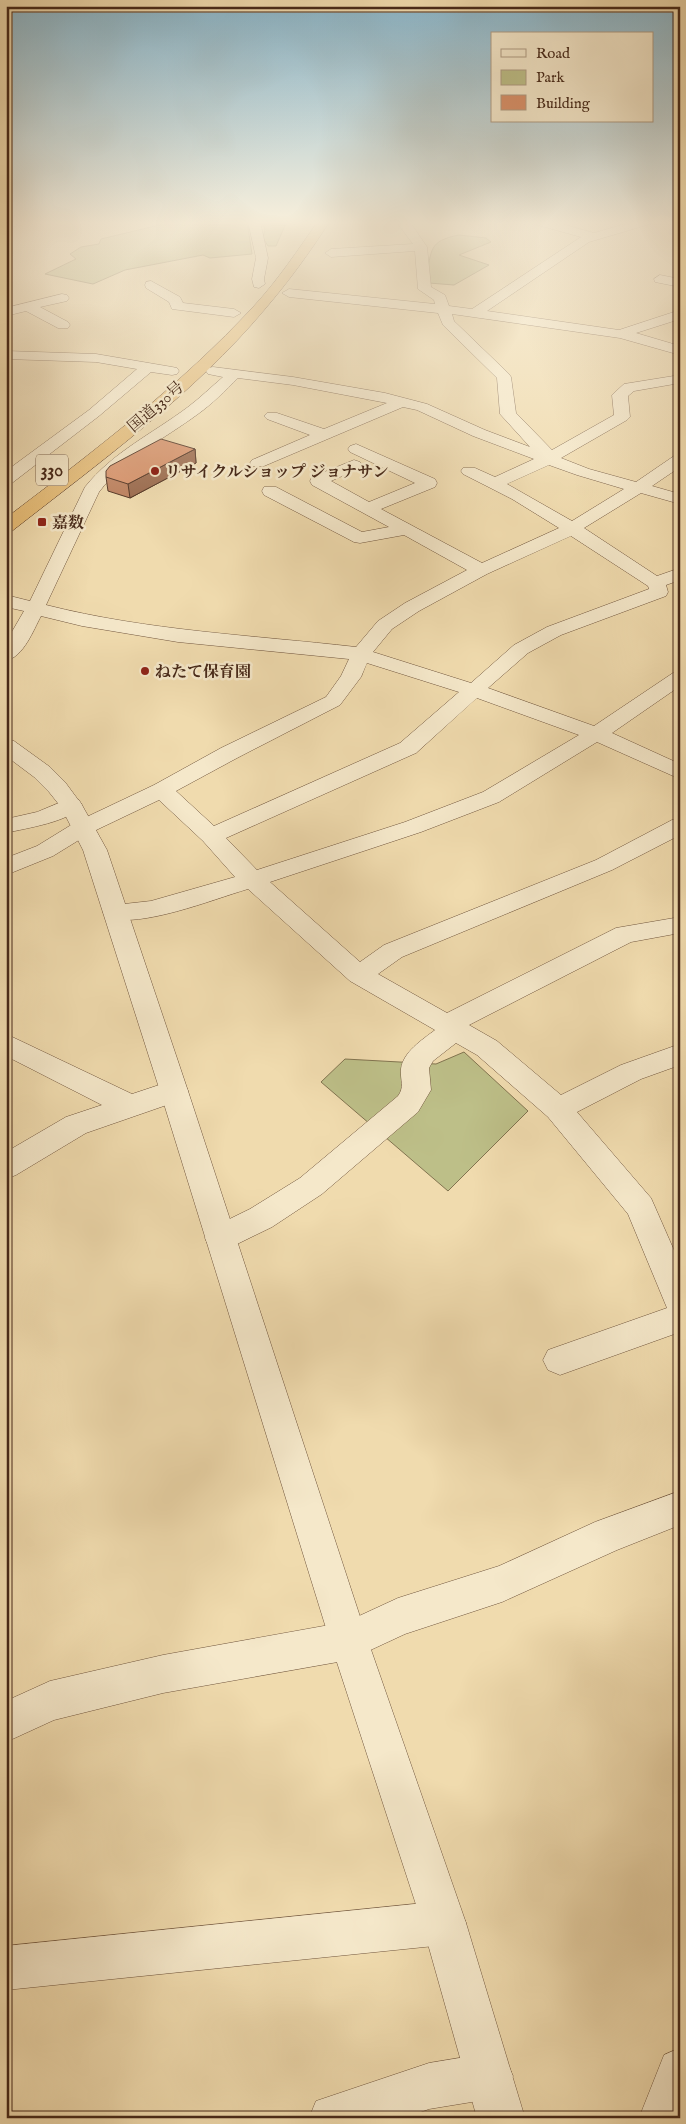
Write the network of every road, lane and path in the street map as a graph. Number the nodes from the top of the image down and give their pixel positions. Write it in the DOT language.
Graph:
graph roads {
  1 [pos="54,320"];
  2 [pos="227,320"];
  3 [pos="248,320"];
  4 [pos="264,320"];
  5 [pos="447,320"];
  6 [pos="519,320"];
  7 [pos="662,320"];
  8 [pos="63,325"];
  9 [pos="222,325"];
  10 [pos="620,334"];
  11 [pos="680,351"];
  12 [pos="6,355"];
  13 [pos="185,360"];
  14 [pos="148,367"];
  15 [pos="172,371"];
  16 [pos="213,371"];
  17 [pos="234,374"];
  18 [pos="680,379"];
  19 [pos="157,384"];
  20 [pos="402,402"];
  21 [pos="156,406"];
  22 [pos="272,416"];
  23 [pos="325,435"];
  24 [pos="550,458"];
  25 [pos="680,459"];
  26 [pos="258,463"];
  27 [pos="469,472"];
  28 [pos="6,479"];
  29 [pos="495,483"];
  30 [pos="639,487"];
  31 [pos="270,491"];
  32 [pos="680,499"];
  33 [pos="368,508"];
  34 [pos="6,527"];
  35 [pos="571,528"];
  36 [pos="407,529"];
  37 [pos="360,538"];
  38 [pos="379,553"];
  39 [pos="481,570"];
  40 [pos="680,573"];
  41 [pos="656,583"];
  42 [pos="6,600"];
  43 [pos="35,608"];
  44 [pos="361,654"];
  45 [pos="6,656"];
  46 [pos="680,678"];
  47 [pos="473,690"];
  48 [pos="596,734"];
  49 [pos="6,746"];
  50 [pos="680,772"];
  51 [pos="162,790"];
  52 [pos="78,816"];
  53 [pos="680,825"];
  54 [pos="6,826"];
  55 [pos="212,836"];
  56 [pos="6,867"];
  57 [pos="252,880"];
  58 [pos="115,912"];
  59 [pos="680,925"];
  60 [pos="359,975"];
  61 [pos="450,1027"];
  62 [pos="6,1044"];
  63 [pos="680,1054"];
  64 [pos="174,1091"];
  65 [pos="130,1106"];
  66 [pos="558,1110"];
  67 [pos="6,1167"];
  68 [pos="220,1238"];
  69 [pos="680,1301"];
  70 [pos="680,1318"];
  71 [pos="560,1360"];
  72 [pos="680,1508"];
  73 [pos="349,1641"];
  74 [pos="6,1722"];
  75 [pos="444,1923"];
  76 [pos="6,1968"];
  77 [pos="680,2071"];
  78 [pos="495,2097"];
  79 [pos="333,2118"];
  80 [pos="663,2118"];
  1 -- 8 [label="street"];
  2 -- 9 [label="highway"];
  3 -- 21 [label="highway, 国道330号 / 330"];
  4 -- 16 [label="highway"];
  5 -- 24 [label="street"];
  6 -- 10 [label="street"];
  7 -- 10 [label="street"];
  10 -- 11 [label="street"];
  12 -- 14 [label="street"];
  13 -- 15 [label="highway, 国道330号"];
  14 -- 15 [label="street"];
  14 -- 28 [label="street"];
  15 -- 19 [label="highway, 国道330号"];
  16 -- 17 [label="street"];
  16 -- 21 [label="highway"];
  17 -- 20 [label="street"];
  17 -- 43 [label="street"];
  18 -- 24 [label="street"];
  20 -- 23 [label="street"];
  20 -- 24 [label="street"];
  21 -- 34 [label="highway, 国道330号 / 330"];
  22 -- 23 [label="street"];
  23 -- 26 [label="street"];
  24 -- 29 [label="street"];
  24 -- 30 [label="street"];
  25 -- 30 [label="street"];
  27 -- 29 [label="street"];
  29 -- 35 [label="street"];
  30 -- 32 [label="street"];
  30 -- 35 [label="street"];
  31 -- 37 [label="street"];
  33 -- 33 [label="street"];
  33 -- 36 [label="street"];
  35 -- 39 [label="street"];
  35 -- 41 [label="street"];
  36 -- 37 [label="street"];
  36 -- 39 [label="street"];
  37 -- 38 [label="street"];
  39 -- 44 [label="street"];
  40 -- 41 [label="street"];
  41 -- 47 [label="street"];
  42 -- 43 [label="street"];
  43 -- 44 [label="street"];
  43 -- 45 [label="street"];
  44 -- 47 [label="street"];
  44 -- 51 [label="street"];
  46 -- 48 [label="street"];
  47 -- 48 [label="street"];
  47 -- 55 [label="street"];
  48 -- 50 [label="street"];
  48 -- 57 [label="street"];
  49 -- 52 [label="street"];
  51 -- 52 [label="street"];
  51 -- 55 [label="street"];
  52 -- 54 [label="street"];
  52 -- 56 [label="street"];
  52 -- 58 [label="street"];
  53 -- 60 [label="street"];
  55 -- 57 [label="street"];
  57 -- 58 [label="street"];
  57 -- 60 [label="street"];
  58 -- 64 [label="street"];
  59 -- 61 [label="street"];
  60 -- 61 [label="street"];
  61 -- 66 [label="street"];
  61 -- 68 [label="street"];
  62 -- 65 [label="street"];
  63 -- 66 [label="street"];
  64 -- 65 [label="street"];
  64 -- 68 [label="street"];
  65 -- 67 [label="street"];
  66 -- 69 [label="street"];
  68 -- 73 [label="street"];
  70 -- 71 [label="street"];
  72 -- 73 [label="street"];
  73 -- 74 [label="street"];
  73 -- 75 [label="street"];
  75 -- 76 [label="street"];
  75 -- 78 [label="street"];
  77 -- 80 [label="street"];
  78 -- 79 [label="street"];
}
